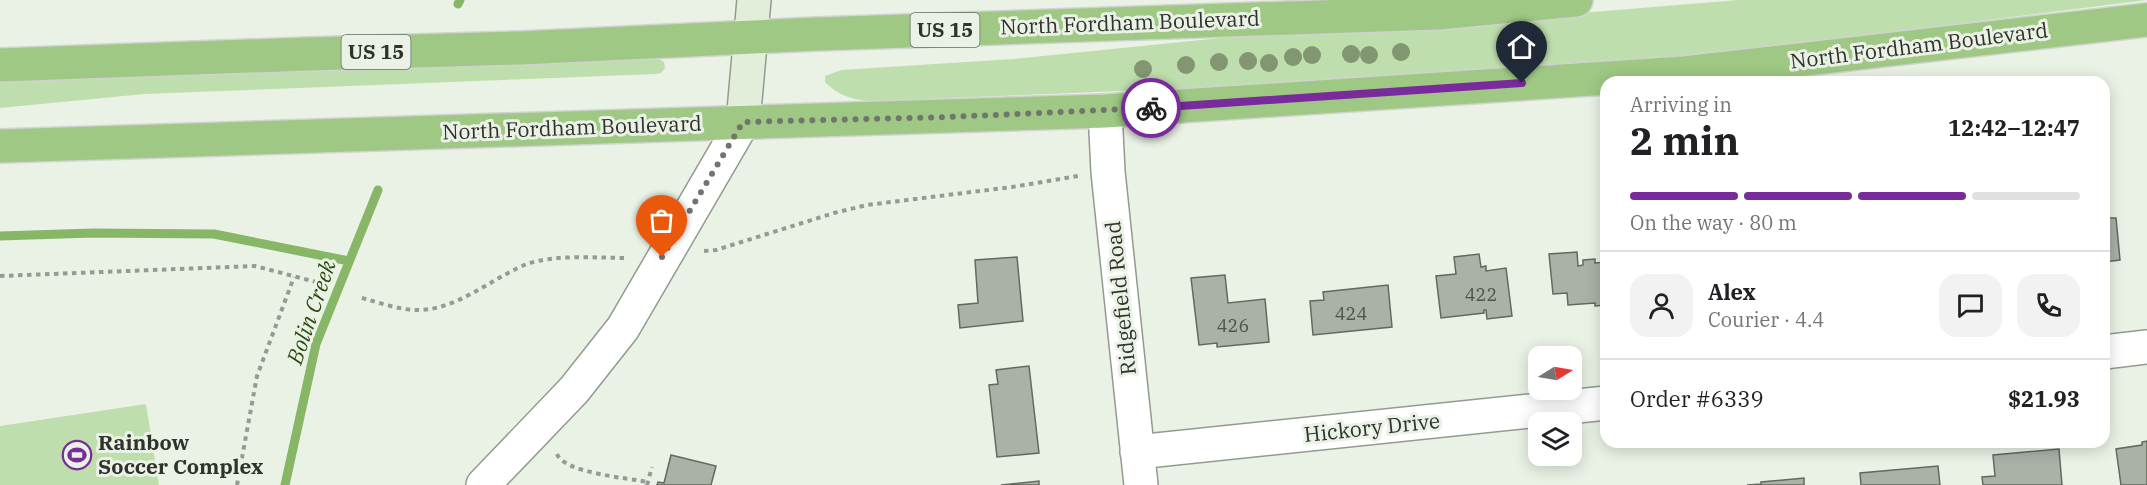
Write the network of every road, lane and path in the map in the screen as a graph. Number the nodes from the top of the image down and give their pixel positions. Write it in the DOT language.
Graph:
graph roads {
  1 [pos="754,0"];
  2 [pos="1576,0"];
  3 [pos="2147,20"];
  4 [pos="752,38"];
  5 [pos="0,65"];
  6 [pos="1638,76"];
  7 [pos="1600,79"];
  8 [pos="1106,111"];
  9 [pos="743,122"];
  10 [pos="0,146"];
  11 [pos="1108,172"];
  12 [pos="662,257"];
  13 [pos="0,276"];
  14 [pos="294,276"];
  15 [pos="316,282"];
  16 [pos="362,298"];
  17 [pos="2147,347"];
  18 [pos="2110,351"];
  19 [pos="1600,404"];
  20 [pos="556,447"];
  21 [pos="1137,452"];
  22 [pos="652,467"];
  23 [pos="647,483"];
  24 [pos="237,485"];
  25 [pos="483,485"];
  26 [pos="1141,485"];
  1 -- 4 [label="main road"];
  2 -- 4 [label="highway, North Fordham Boulevard / US 15"];
  3 -- 6 [label="highway, North Fordham Boulevard"];
  4 -- 5 [label="highway, North Fordham Boulevard / US 15"];
  4 -- 9 [label="main road"];
  7 -- 8 [label="highway, North Fordham Boulevard"];
  8 -- 9 [label="highway, North Fordham Boulevard"];
  8 -- 11 [label="street, Ridgefield Road"];
  9 -- 10 [label="highway, North Fordham Boulevard"];
  9 -- 12 [label="street"];
  11 -- 12 [label="path"];
  11 -- 21 [label="street, Ridgefield Road"];
  12 -- 16 [label="path"];
  12 -- 25 [label="street"];
  13 -- 14 [label="path"];
  14 -- 15 [label="path"];
  14 -- 24 [label="path"];
  17 -- 18 [label="street"];
  19 -- 21 [label="street, Hickory Drive"];
  20 -- 23 [label="path"];
  21 -- 26 [label="street, Ridgefield Road"];
  22 -- 23 [label="path"];
}
